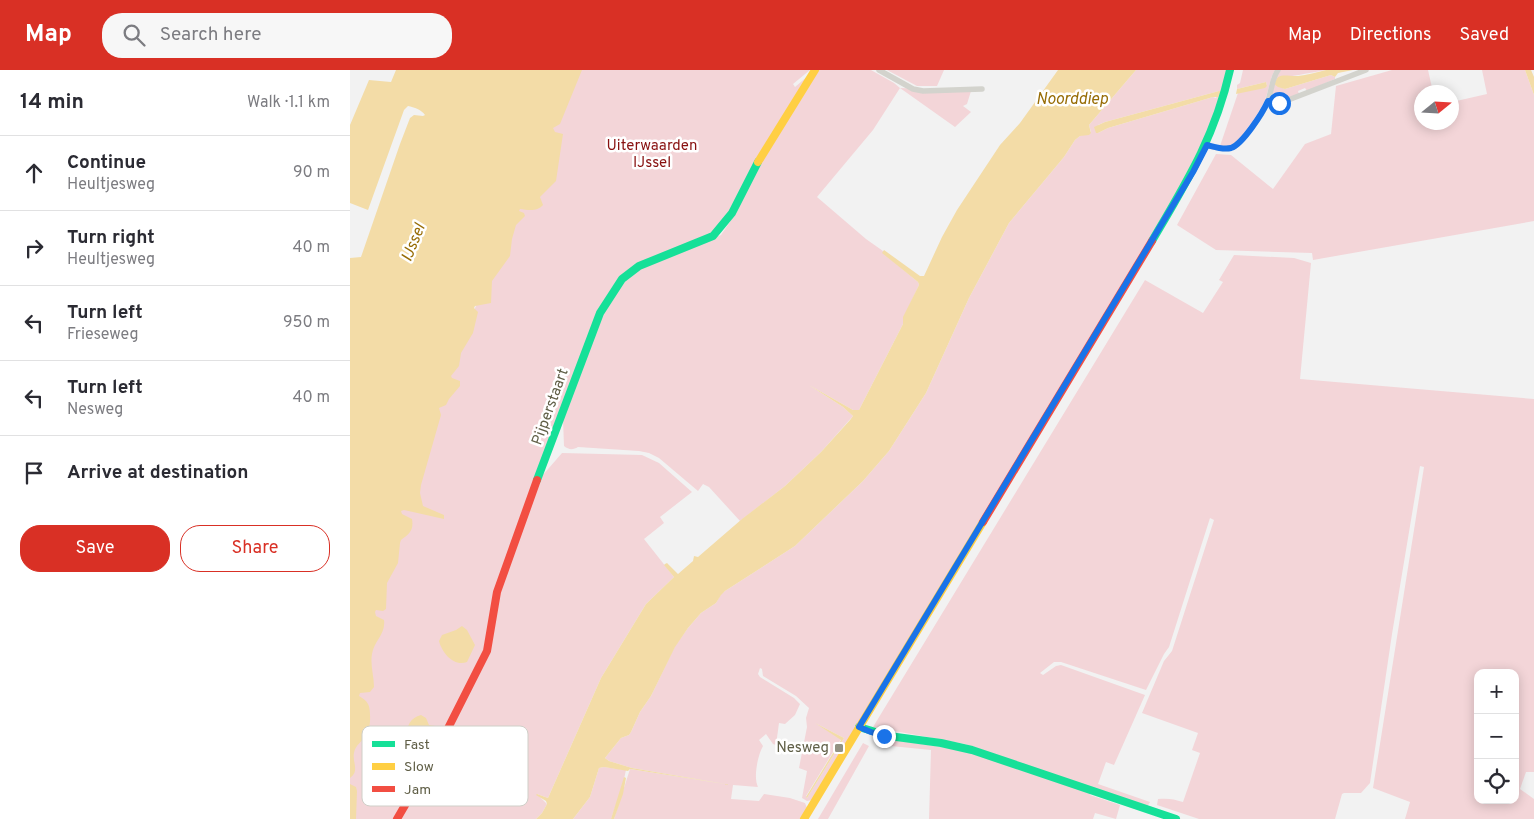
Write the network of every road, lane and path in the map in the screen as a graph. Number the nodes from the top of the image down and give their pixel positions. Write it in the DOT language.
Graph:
graph roads {
  1 [pos="815,70"];
  2 [pos="879,70"];
  3 [pos="1230,70"];
  4 [pos="1278,70"];
  5 [pos="1366,70"];
  6 [pos="982,89"];
  7 [pos="1268,101"];
  8 [pos="1207,145"];
  9 [pos="450,726"];
  10 [pos="859,727"];
  11 [pos="405,806"];
  12 [pos="397,819"];
  13 [pos="804,819"];
  14 [pos="1176,819"];
  1 -- 9 [label="street, Pijperstaart"];
  2 -- 6 [label="street"];
  3 -- 8 [label="street"];
  4 -- 7 [label="street"];
  5 -- 7 [label="street"];
  7 -- 8 [label="street"];
  8 -- 10 [label="street"];
  10 -- 13 [label="street"];
  10 -- 14 [label="street"];
  11 -- 12 [label="street, Pijperstaart"];
}
